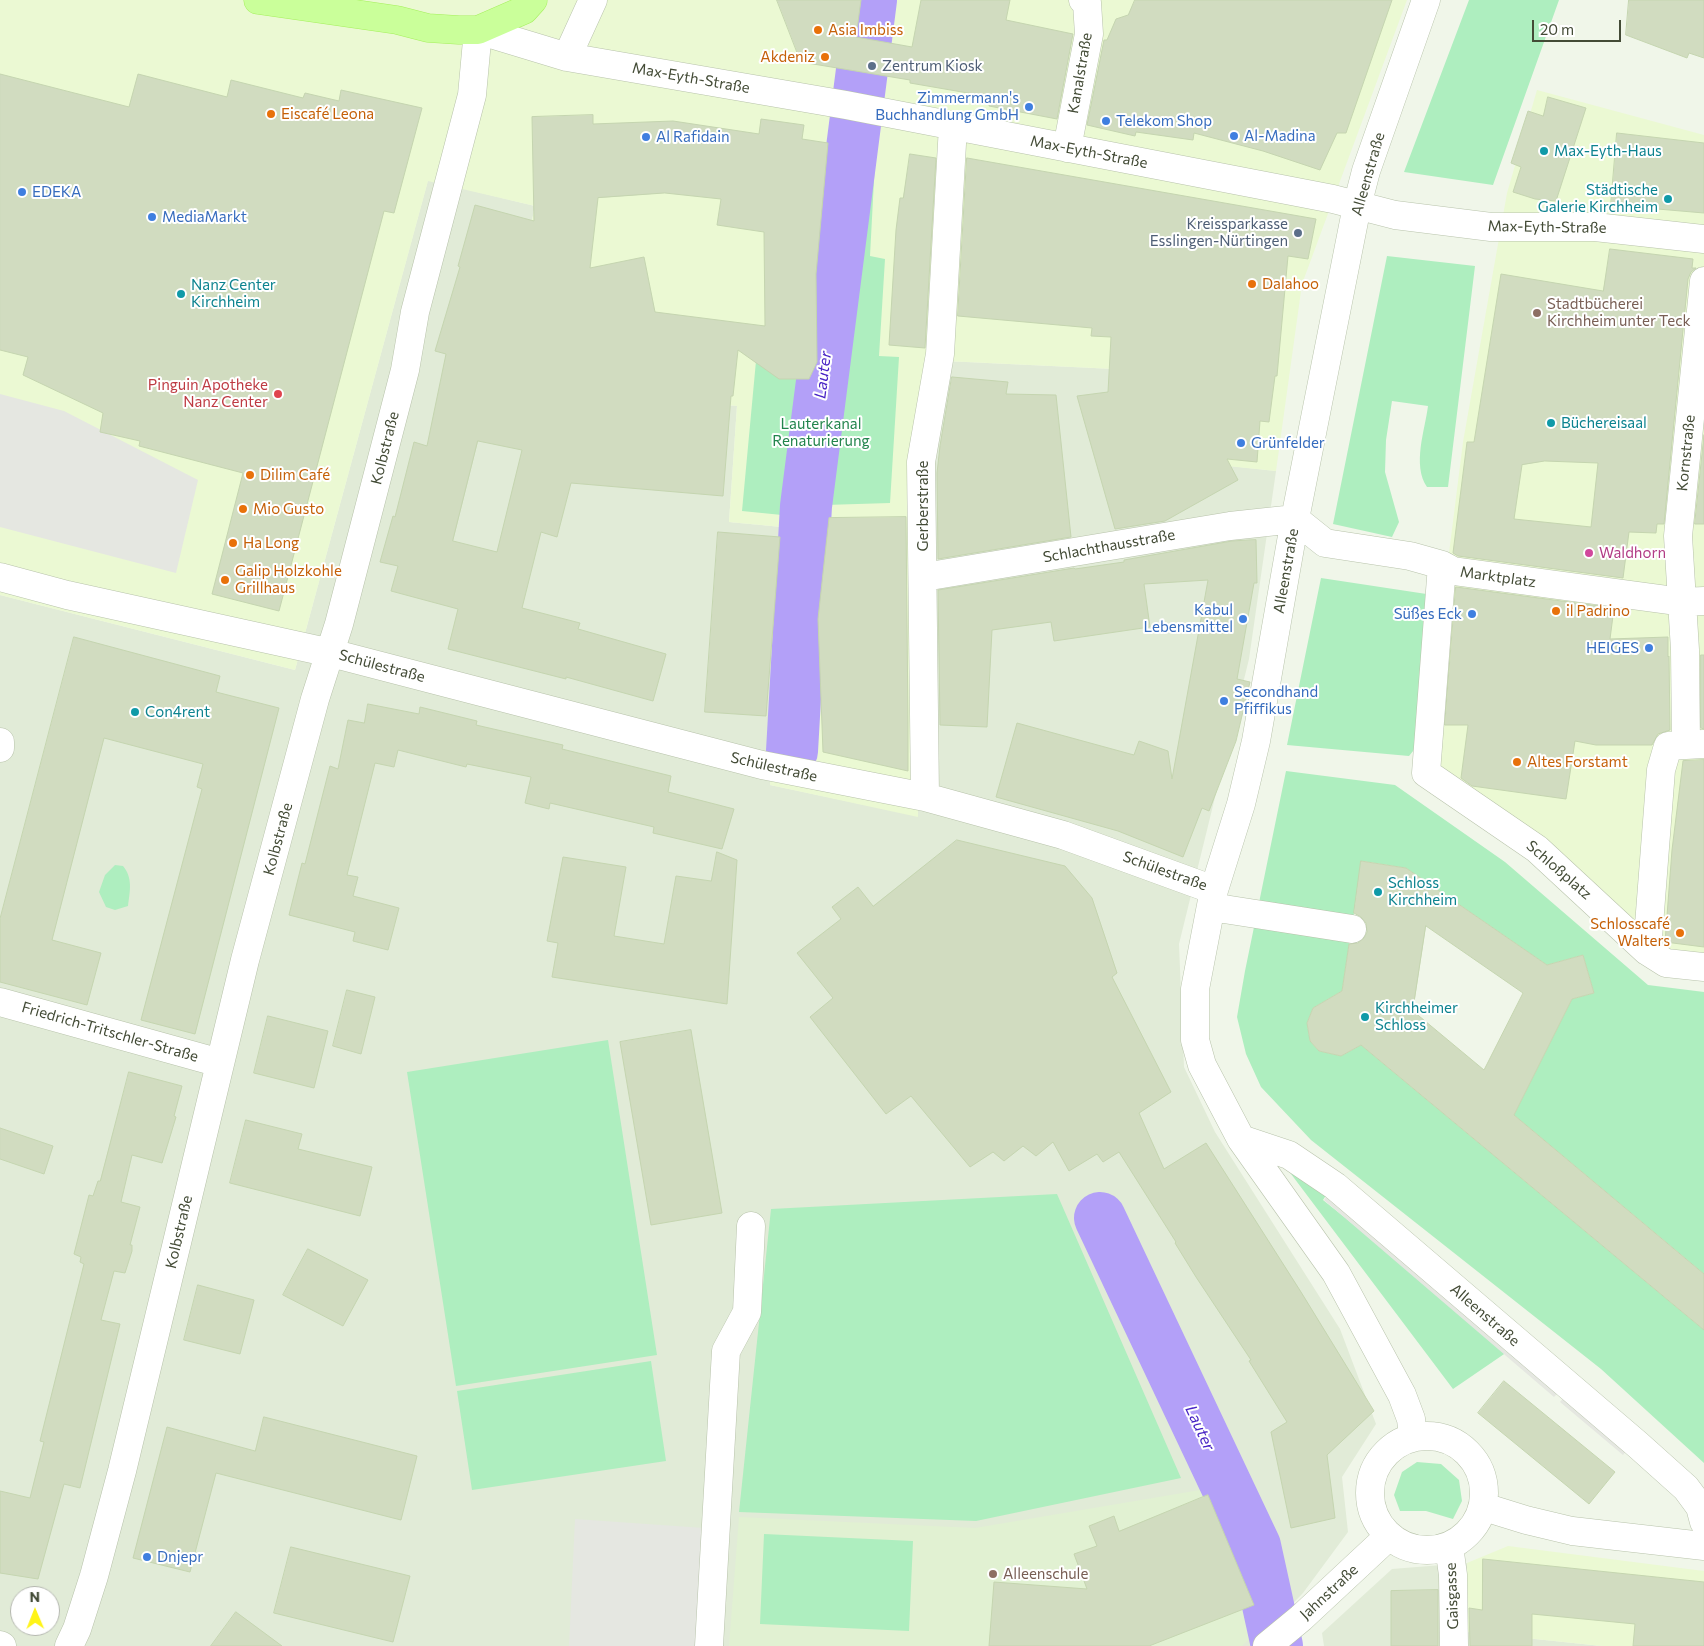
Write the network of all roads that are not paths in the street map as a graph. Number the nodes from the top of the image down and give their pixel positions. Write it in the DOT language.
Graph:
graph roads {
  1 [pos="258,0"];
  2 [pos="533,0"];
  3 [pos="593,0"];
  4 [pos="1083,0"];
  5 [pos="1426,0"];
  6 [pos="478,30"];
  7 [pos="567,57"];
  8 [pos="953,126"];
  9 [pos="1067,148"];
  10 [pos="1357,206"];
  11 [pos="1704,239"];
  12 [pos="1704,281"];
  13 [pos="1296,519"];
  14 [pos="1442,565"];
  15 [pos="0,577"];
  16 [pos="924,577"];
  17 [pos="1693,602"];
  18 [pos="331,652"];
  19 [pos="0,742"];
  20 [pos="1695,744"];
  21 [pos="0,748"];
  22 [pos="925,797"];
  23 [pos="1213,898"];
  24 [pos="1352,929"];
  25 [pos="1647,951"];
  26 [pos="1704,967"];
  27 [pos="0,1002"];
  28 [pos="220,1063"];
  29 [pos="1241,1139"];
  30 [pos="751,1226"];
  31 [pos="1413,1436"];
  32 [pos="1484,1507"];
  33 [pos="1704,1522"];
  34 [pos="1388,1537"];
  35 [pos="1449,1546"];
  36 [pos="1704,1546"];
  37 [pos="69,1646"];
  38 [pos="709,1646"];
  39 [pos="1267,1646"];
  40 [pos="1454,1646"];
  1 -- 6 [label="main road"];
  2 -- 6 [label="main road"];
  3 -- 7 [label="street"];
  4 -- 9 [label="street, Kanalstraße"];
  5 -- 10 [label="street, Alleenstraße"];
  6 -- 7 [label="street, Max-Eyth-Straße"];
  6 -- 18 [label="street, Kolbstraße"];
  7 -- 8 [label="street, Max-Eyth-Straße"];
  8 -- 9 [label="street, Max-Eyth-Straße"];
  8 -- 16 [label="street, Gerberstraße"];
  9 -- 10 [label="street, Max-Eyth-Straße"];
  10 -- 11 [label="street, Max-Eyth-Straße"];
  10 -- 13 [label="street, Alleenstraße"];
  12 -- 17 [label="street, Kornstraße"];
  13 -- 14 [label="street, Marktplatz"];
  13 -- 16 [label="street, Schlachthausstraße"];
  13 -- 23 [label="street, Alleenstraße"];
  14 -- 17 [label="street, Marktplatz"];
  14 -- 25 [label="street, Schloßplatz"];
  15 -- 18 [label="street, Schülestraße"];
  16 -- 22 [label="street, Gerberstraße"];
  17 -- 20 [label="street"];
  18 -- 22 [label="street, Schülestraße"];
  18 -- 28 [label="street, Kolbstraße"];
  19 -- 21 [label="street"];
  20 -- 25 [label="street"];
  22 -- 23 [label="street, Schülestraße"];
  23 -- 24 [label="street, Schülestraße"];
  23 -- 29 [label="street, Alleenstraße"];
  25 -- 26 [label="street"];
  27 -- 28 [label="street, Friedrich-Tritschler-Straße"];
  28 -- 37 [label="street, Kolbstraße"];
  29 -- 31 [label="street, Alleenstraße"];
  29 -- 33 [label="street, Alleenstraße"];
  30 -- 38 [label="street"];
  31 -- 32 [label="street"];
  31 -- 34 [label="street"];
  32 -- 35 [label="street"];
  32 -- 36 [label="street"];
  34 -- 35 [label="street"];
  34 -- 39 [label="street, Jahnstraße"];
  35 -- 40 [label="street, Gaisgasse"];
}
